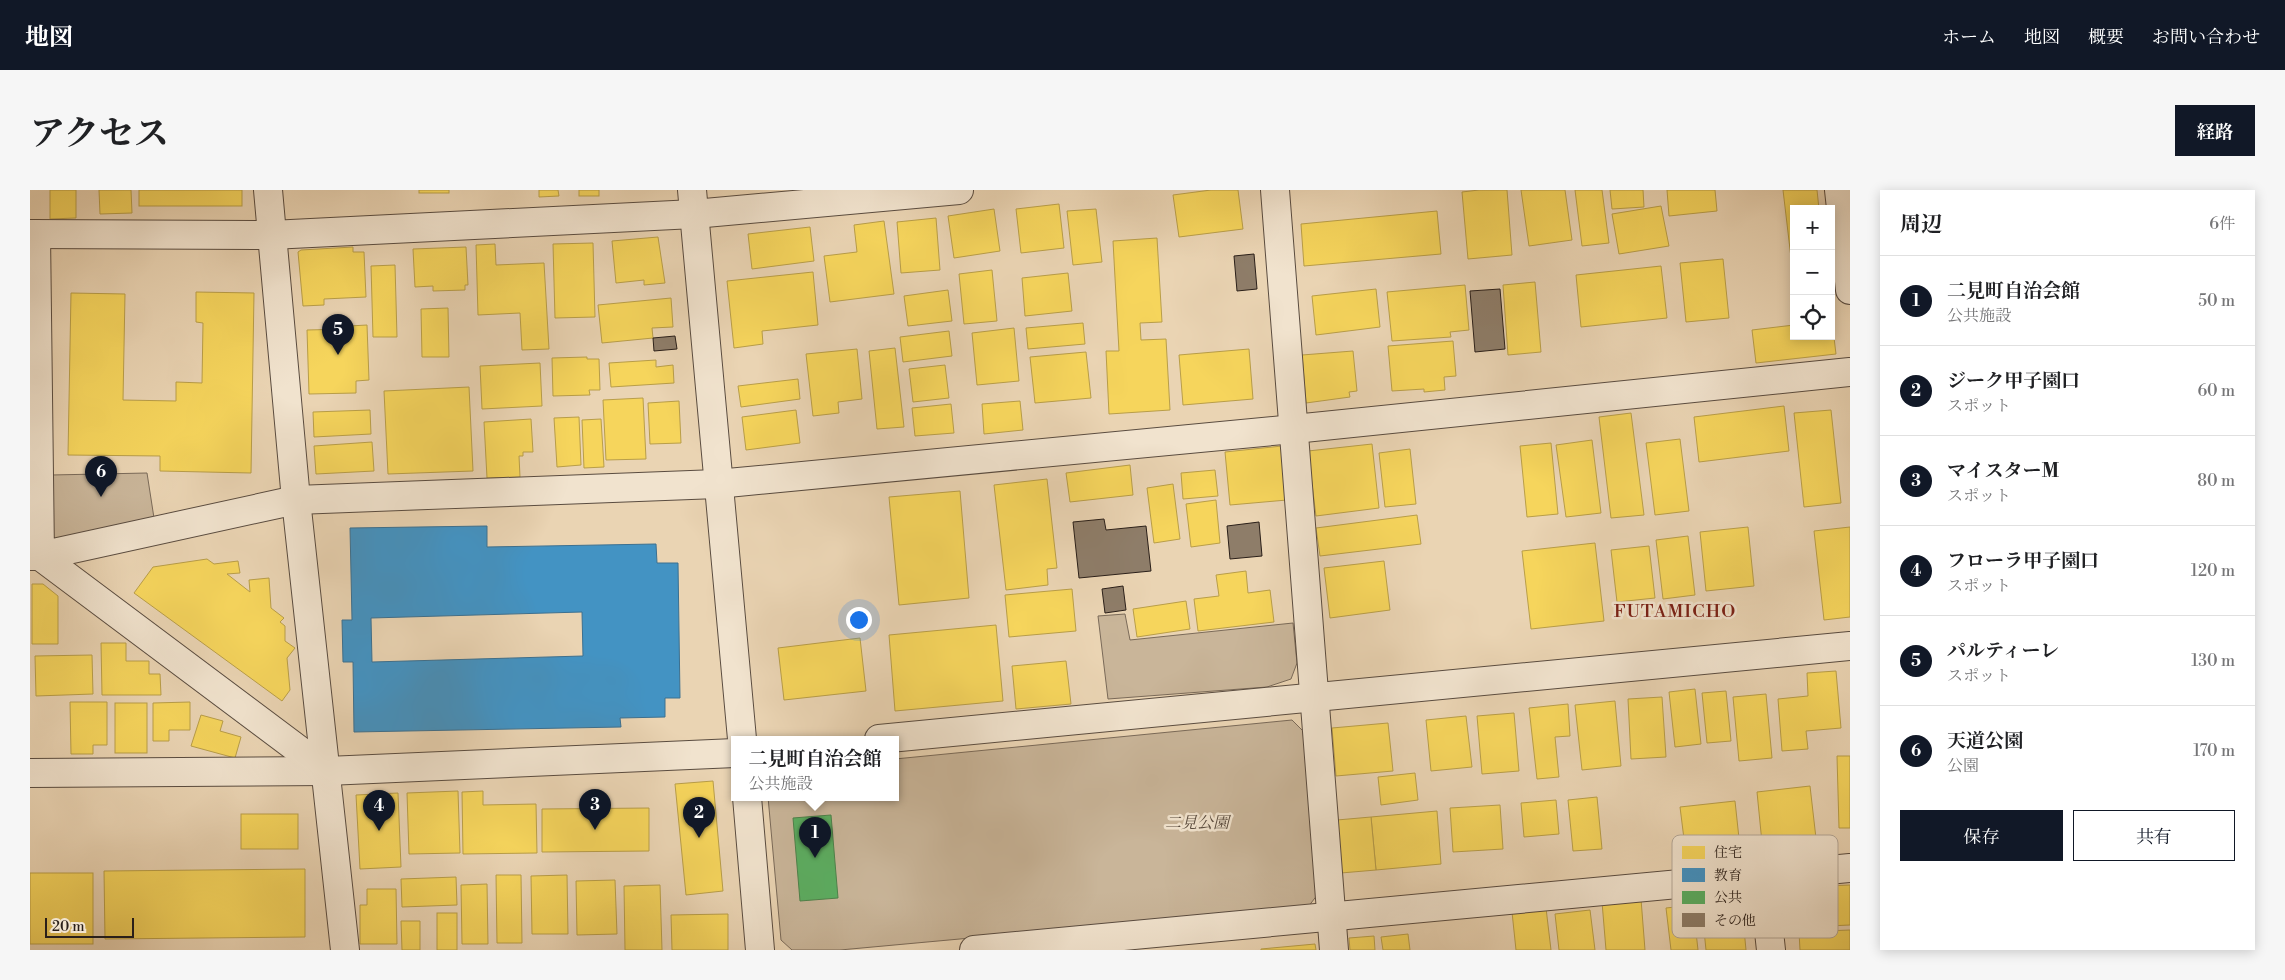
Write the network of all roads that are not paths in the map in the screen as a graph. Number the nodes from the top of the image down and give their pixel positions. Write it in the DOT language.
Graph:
graph roads {
  1 [pos="268,190"];
  2 [pos="959,190"];
  3 [pos="1275,190"];
  4 [pos="1840,190"];
  5 [pos="693,202"];
  6 [pos="33,234"];
  7 [pos="272,235"];
  8 [pos="1850,290"];
  9 [pos="1850,372"];
  10 [pos="1294,429"];
  11 [pos="717,484"];
  12 [pos="296,500"];
  13 [pos="35,556"];
  14 [pos="1850,646"];
  15 [pos="1315,696"];
  16 [pos="742,736"];
  17 [pos="899,737"];
  18 [pos="731,753"];
  19 [pos="327,771"];
  20 [pos="30,773"];
  21 [pos="747,801"];
  22 [pos="1672,884"];
  23 [pos="1331,916"];
  24 [pos="345,950"];
  25 [pos="760,950"];
  26 [pos="974,950"];
  27 [pos="1334,950"];
  1 -- 7 [label="street"];
  2 -- 5 [label="street"];
  3 -- 10 [label="street"];
  4 -- 8 [label="street"];
  5 -- 7 [label="street"];
  5 -- 11 [label="street"];
  6 -- 7 [label="street"];
  6 -- 13 [label="street"];
  7 -- 12 [label="street"];
  9 -- 10 [label="street"];
  10 -- 11 [label="street"];
  10 -- 15 [label="street"];
  11 -- 12 [label="street"];
  11 -- 16 [label="street"];
  12 -- 13 [label="street"];
  12 -- 19 [label="street"];
  13 -- 19 [label="street"];
  14 -- 15 [label="street"];
  15 -- 17 [label="street"];
  15 -- 23 [label="street"];
  18 -- 19 [label="street"];
  19 -- 20 [label="street"];
  19 -- 24 [label="street"];
  21 -- 25 [label="street"];
  22 -- 23 [label="street"];
  23 -- 26 [label="street"];
  23 -- 27 [label="street"];
}
